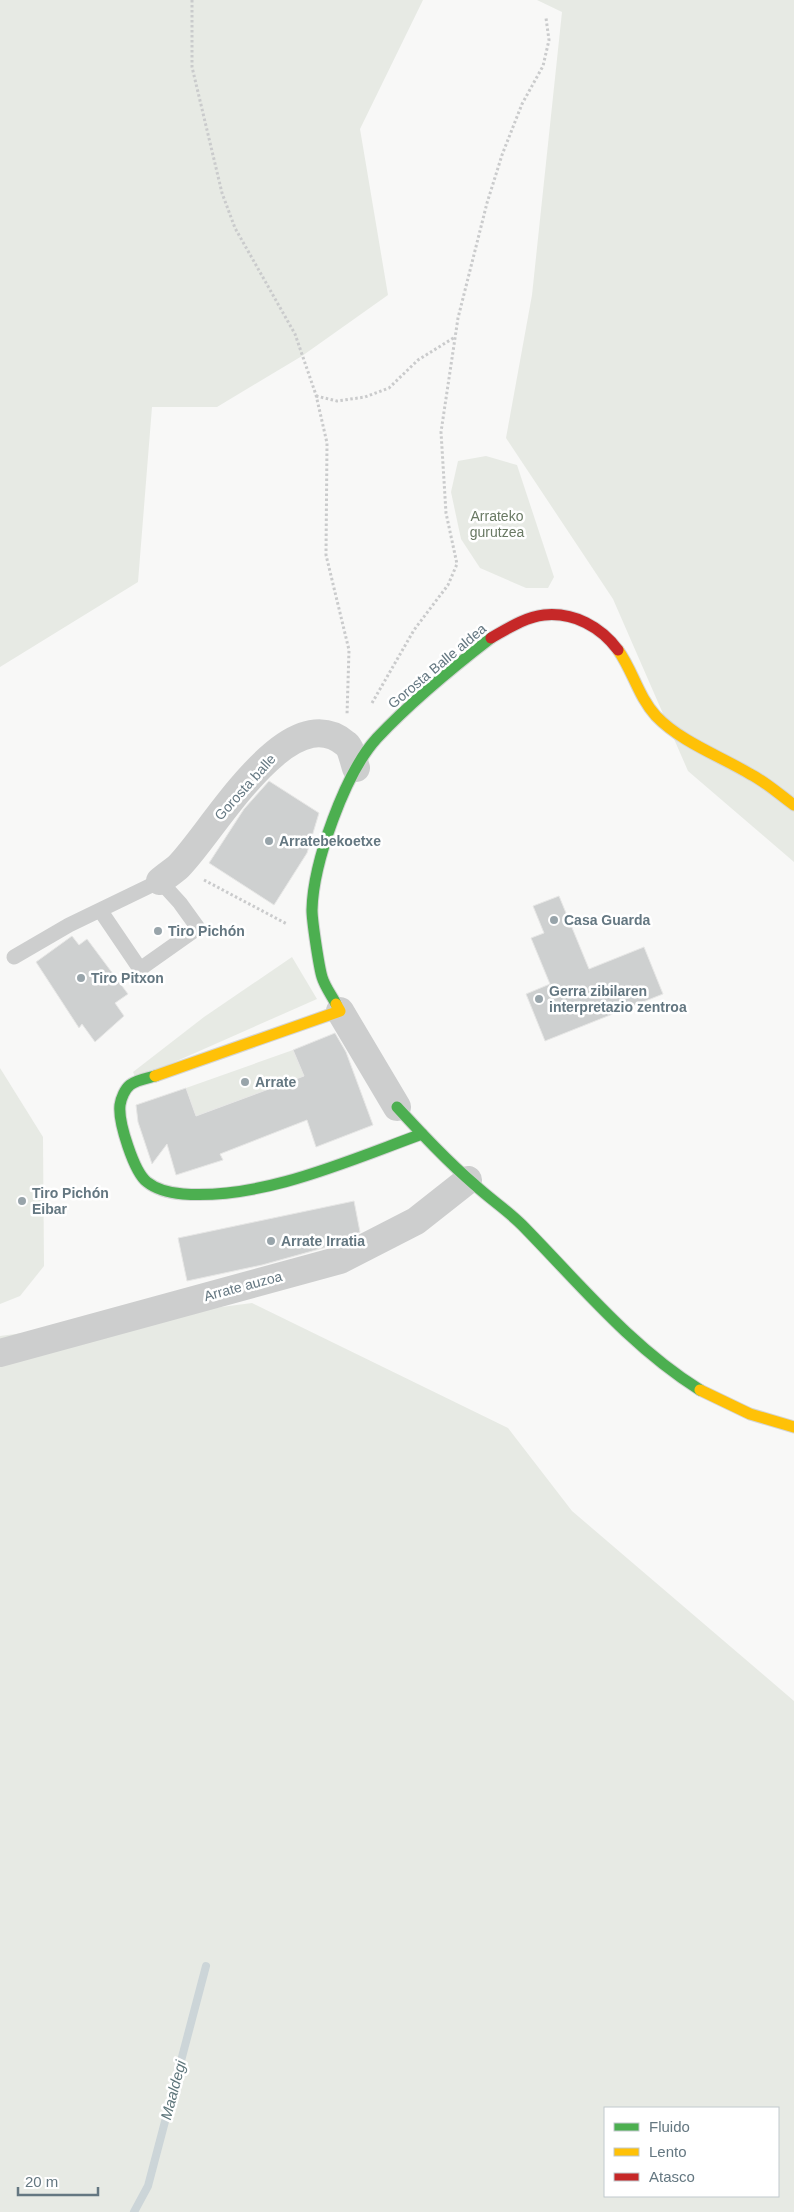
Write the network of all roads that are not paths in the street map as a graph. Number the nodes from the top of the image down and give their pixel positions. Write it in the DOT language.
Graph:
graph roads {
  1 [pos="352,757"];
  2 [pos="794,805"];
  3 [pos="169,874"];
  4 [pos="100,910"];
  5 [pos="14,957"];
  6 [pos="340,1012"];
  7 [pos="397,1107"];
  8 [pos="422,1134"];
  9 [pos="468,1180"];
  10 [pos="0,1353"];
  11 [pos="794,1427"];
  1 -- 2 [label="street, Gorosta Balle aldea"];
  1 -- 3 [label="street, Gorosta balle"];
  1 -- 6 [label="street, Gorosta Balle aldea"];
  3 -- 4 [label="lane"];
  3 -- 4 [label="lane"];
  4 -- 5 [label="lane"];
  6 -- 7 [label="street"];
  6 -- 8 [label="street"];
  7 -- 8 [label="street"];
  8 -- 9 [label="street"];
  9 -- 10 [label="street, Arrate auzoa"];
  9 -- 11 [label="street"];
}
